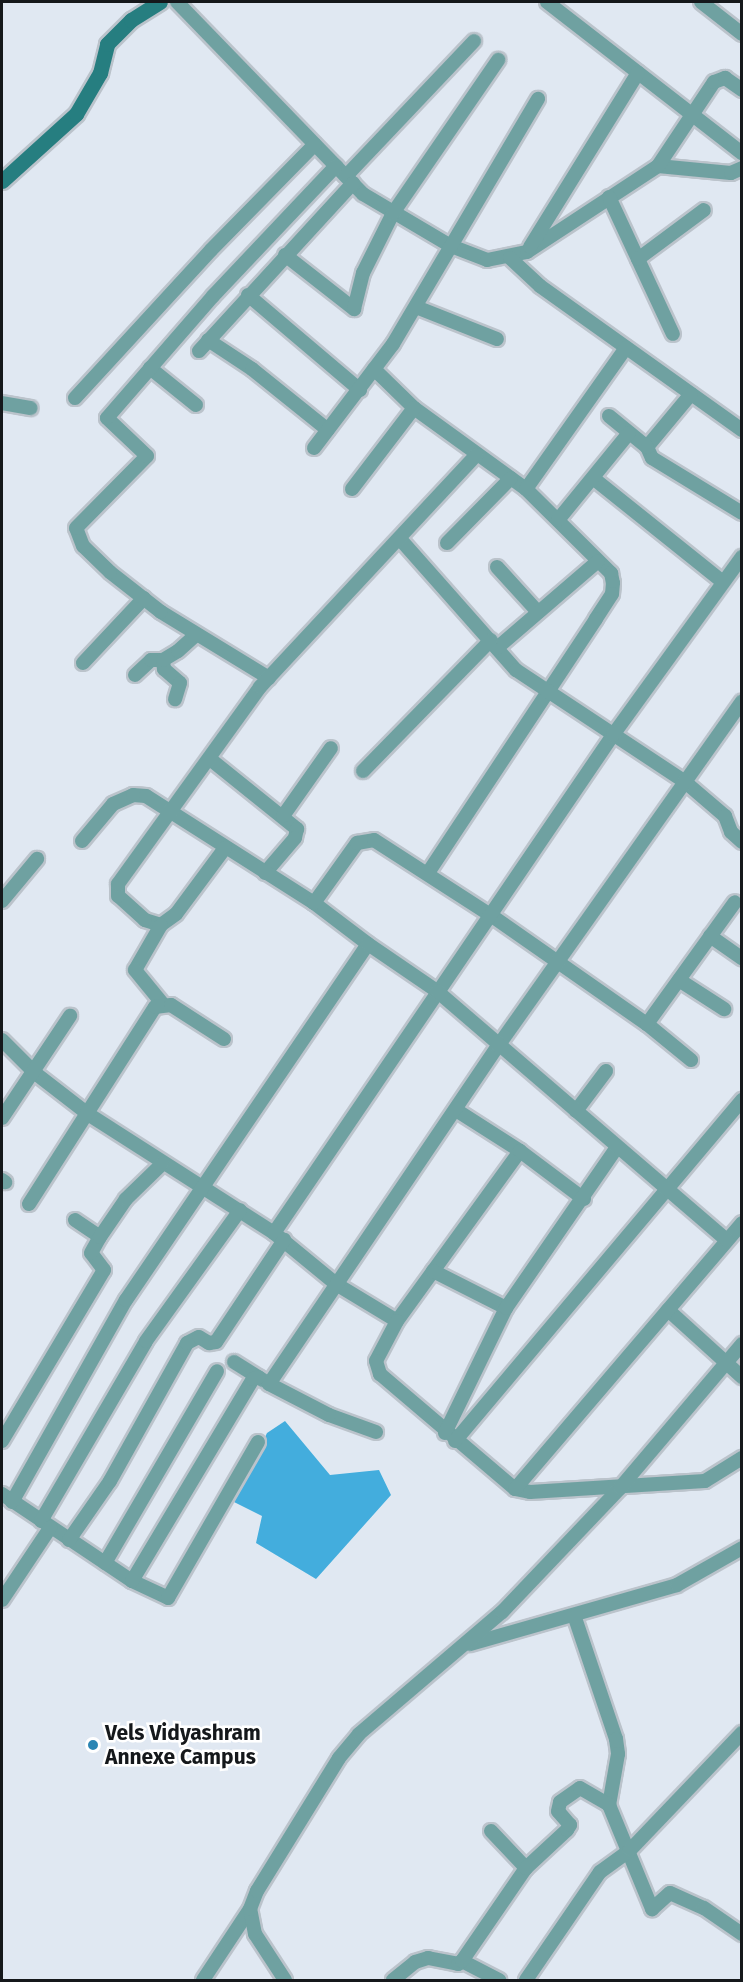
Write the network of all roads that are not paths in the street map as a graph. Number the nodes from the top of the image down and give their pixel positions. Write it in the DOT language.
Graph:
graph roads {
  1 [pos="160,2"];
  2 [pos="177,2"];
  3 [pos="547,2"];
  4 [pos="700,2"];
  5 [pos="741,34"];
  6 [pos="474,41"];
  7 [pos="498,60"];
  8 [pos="638,73"];
  9 [pos="741,90"];
  10 [pos="538,99"];
  11 [pos="692,116"];
  12 [pos="315,144"];
  13 [pos="741,153"];
  14 [pos="658,165"];
  15 [pos="741,168"];
  16 [pos="345,175"];
  17 [pos="2,181"];
  18 [pos="609,197"];
  19 [pos="704,210"];
  20 [pos="393,213"];
  21 [pos="451,246"];
  22 [pos="527,252"];
  23 [pos="285,255"];
  24 [pos="510,258"];
  25 [pos="638,259"];
  26 [pos="248,295"];
  27 [pos="416,307"];
  28 [pos="674,334"];
  29 [pos="497,339"];
  30 [pos="626,348"];
  31 [pos="150,368"];
  32 [pos="374,369"];
  33 [pos="360,390"];
  34 [pos="691,394"];
  35 [pos="75,398"];
  36 [pos="2,404"];
  37 [pos="196,405"];
  38 [pos="31,408"];
  39 [pos="414,408"];
  40 [pos="609,416"];
  41 [pos="328,430"];
  42 [pos="741,430"];
  43 [pos="629,433"];
  44 [pos="646,447"];
  45 [pos="314,448"];
  46 [pos="476,455"];
  47 [pos="511,478"];
  48 [pos="593,478"];
  49 [pos="352,489"];
  50 [pos="526,489"];
  51 [pos="741,513"];
  52 [pos="558,520"];
  53 [pos="400,539"];
  54 [pos="447,543"];
  55 [pos="741,557"];
  56 [pos="598,561"];
  57 [pos="497,567"];
  58 [pos="723,582"];
  59 [pos="144,598"];
  60 [pos="538,612"];
  61 [pos="197,634"];
  62 [pos="494,644"];
  63 [pos="163,660"];
  64 [pos="83,663"];
  65 [pos="135,675"];
  66 [pos="269,678"];
  67 [pos="547,693"];
  68 [pos="175,699"];
  69 [pos="741,702"];
  70 [pos="613,735"];
  71 [pos="331,748"];
  72 [pos="210,759"];
  73 [pos="363,771"];
  74 [pos="684,780"];
  75 [pos="172,812"];
  76 [pos="283,816"];
  77 [pos="82,841"];
  78 [pos="741,842"];
  79 [pos="225,848"];
  80 [pos="37,859"];
  81 [pos="265,873"];
  82 [pos="428,873"];
  83 [pos="2,901"];
  84 [pos="735,902"];
  85 [pos="314,903"];
  86 [pos="492,916"];
  87 [pos="161,925"];
  88 [pos="710,936"];
  89 [pos="368,945"];
  90 [pos="741,958"];
  91 [pos="558,965"];
  92 [pos="679,980"];
  93 [pos="436,991"];
  94 [pos="162,1003"];
  95 [pos="724,1009"];
  96 [pos="70,1016"];
  97 [pos="647,1024"];
  98 [pos="224,1039"];
  99 [pos="2,1040"];
  100 [pos="498,1046"];
  101 [pos="691,1060"];
  102 [pos="606,1071"];
  103 [pos="35,1073"];
  104 [pos="741,1100"];
  105 [pos="456,1110"];
  106 [pos="576,1111"];
  107 [pos="88,1114"];
  108 [pos="2,1118"];
  109 [pos="617,1147"];
  110 [pos="520,1151"];
  111 [pos="162,1164"];
  112 [pos="666,1186"];
  113 [pos="201,1187"];
  114 [pos="584,1199"];
  115 [pos="29,1204"];
  116 [pos="240,1210"];
  117 [pos="75,1220"];
  118 [pos="741,1223"];
  119 [pos="279,1236"];
  120 [pos="100,1238"];
  121 [pos="727,1240"];
  122 [pos="433,1271"];
  123 [pos="336,1284"];
  124 [pos="506,1308"];
  125 [pos="668,1310"];
  126 [pos="397,1321"];
  127 [pos="741,1344"];
  128 [pos="234,1362"];
  129 [pos="726,1363"];
  130 [pos="217,1371"];
  131 [pos="741,1377"];
  132 [pos="264,1381"];
  133 [pos="376,1432"];
  134 [pos="450,1437"];
  135 [pos="2,1441"];
  136 [pos="258,1442"];
  137 [pos="741,1458"];
  138 [pos="620,1488"];
  139 [pos="515,1490"];
  140 [pos="7,1498"];
  141 [pos="45,1525"];
  142 [pos="69,1540"];
  143 [pos="741,1548"];
  144 [pos="105,1563"];
  145 [pos="132,1581"];
  146 [pos="2,1600"];
  147 [pos="574,1615"];
  148 [pos="468,1644"];
  149 [pos="741,1733"];
  150 [pos="609,1805"];
  151 [pos="491,1831"];
  152 [pos="630,1851"];
  153 [pos="526,1868"];
  154 [pos="250,1909"];
  155 [pos="741,1934"];
  156 [pos="462,1961"];
  157 [pos="203,1980"];
  158 [pos="285,1980"];
  159 [pos="393,1980"];
  160 [pos="499,1980"];
  161 [pos="526,1980"];
  1 -- 17 [label="street"];
  2 -- 12 [label="street"];
  3 -- 8 [label="street"];
  4 -- 5 [label="street"];
  6 -- 16 [label="street"];
  7 -- 20 [label="street"];
  8 -- 11 [label="street"];
  8 -- 22 [label="street"];
  9 -- 11 [label="street"];
  10 -- 21 [label="street"];
  11 -- 13 [label="street"];
  11 -- 14 [label="street"];
  12 -- 16 [label="street"];
  12 -- 35 [label="street"];
  14 -- 15 [label="street"];
  14 -- 18 [label="street"];
  16 -- 20 [label="street"];
  16 -- 23 [label="street"];
  16 -- 31 [label="street"];
  18 -- 22 [label="street"];
  18 -- 25 [label="street"];
  19 -- 25 [label="street"];
  20 -- 21 [label="street"];
  20 -- 23 [label="street"];
  21 -- 24 [label="street"];
  21 -- 27 [label="street"];
  22 -- 24 [label="street"];
  23 -- 26 [label="street"];
  24 -- 30 [label="street"];
  25 -- 28 [label="street"];
  26 -- 33 [label="street"];
  26 -- 41 [label="street"];
  27 -- 29 [label="street"];
  27 -- 32 [label="street"];
  30 -- 34 [label="street"];
  30 -- 50 [label="street"];
  31 -- 37 [label="street"];
  31 -- 59 [label="street"];
  32 -- 33 [label="street"];
  32 -- 39 [label="street"];
  33 -- 41 [label="street"];
  34 -- 42 [label="street"];
  34 -- 44 [label="street"];
  36 -- 38 [label="street"];
  39 -- 46 [label="street"];
  39 -- 49 [label="street"];
  40 -- 43 [label="street"];
  41 -- 45 [label="street"];
  43 -- 44 [label="street"];
  43 -- 48 [label="street"];
  44 -- 51 [label="street"];
  46 -- 47 [label="street"];
  46 -- 53 [label="street"];
  47 -- 50 [label="street"];
  47 -- 54 [label="street"];
  48 -- 52 [label="street"];
  48 -- 58 [label="street"];
  50 -- 52 [label="street"];
  52 -- 56 [label="street"];
  53 -- 62 [label="street"];
  53 -- 66 [label="street"];
  55 -- 58 [label="street"];
  56 -- 60 [label="street"];
  56 -- 67 [label="street"];
  57 -- 60 [label="street"];
  58 -- 70 [label="street"];
  59 -- 61 [label="street"];
  59 -- 64 [label="street"];
  60 -- 62 [label="street"];
  61 -- 63 [label="street"];
  61 -- 66 [label="street"];
  62 -- 67 [label="street"];
  62 -- 73 [label="street"];
  63 -- 65 [label="street"];
  63 -- 68 [label="street"];
  66 -- 72 [label="street"];
  67 -- 70 [label="street"];
  67 -- 82 [label="street"];
  69 -- 74 [label="street"];
  70 -- 74 [label="street"];
  70 -- 86 [label="street"];
  71 -- 76 [label="street"];
  72 -- 75 [label="street"];
  72 -- 76 [label="street"];
  74 -- 78 [label="street"];
  74 -- 91 [label="street"];
  75 -- 77 [label="street"];
  75 -- 79 [label="street"];
  75 -- 87 [label="street"];
  76 -- 81 [label="street"];
  79 -- 81 [label="street"];
  79 -- 87 [label="street"];
  80 -- 83 [label="street"];
  81 -- 85 [label="street"];
  82 -- 85 [label="street"];
  82 -- 86 [label="street"];
  84 -- 88 [label="street"];
  85 -- 89 [label="street"];
  86 -- 91 [label="street"];
  86 -- 93 [label="street"];
  87 -- 94 [label="street"];
  88 -- 90 [label="street"];
  88 -- 92 [label="street"];
  89 -- 93 [label="street"];
  89 -- 113 [label="street"];
  91 -- 97 [label="street"];
  91 -- 100 [label="street"];
  92 -- 95 [label="street"];
  92 -- 97 [label="street"];
  93 -- 100 [label="street"];
  93 -- 119 [label="street"];
  94 -- 98 [label="street"];
  94 -- 107 [label="street"];
  96 -- 103 [label="street"];
  97 -- 101 [label="street"];
  99 -- 103 [label="street"];
  100 -- 105 [label="street"];
  100 -- 106 [label="street"];
  102 -- 106 [label="street"];
  103 -- 107 [label="street"];
  103 -- 108 [label="street"];
  104 -- 112 [label="street"];
  105 -- 110 [label="street"];
  105 -- 123 [label="street"];
  106 -- 109 [label="street"];
  107 -- 111 [label="street"];
  107 -- 115 [label="street"];
  109 -- 112 [label="street"];
  109 -- 114 [label="street"];
  110 -- 114 [label="street"];
  110 -- 122 [label="street"];
  111 -- 113 [label="street"];
  111 -- 120 [label="street"];
  112 -- 121 [label="street"];
  112 -- 134 [label="street"];
  113 -- 116 [label="street"];
  113 -- 140 [label="street"];
  114 -- 124 [label="street"];
  116 -- 119 [label="street"];
  116 -- 141 [label="street"];
  117 -- 120 [label="street"];
  118 -- 121 [label="street"];
  119 -- 123 [label="street"];
  119 -- 142 [label="street"];
  120 -- 135 [label="street"];
  121 -- 125 [label="street"];
  122 -- 124 [label="street"];
  122 -- 126 [label="street"];
  123 -- 126 [label="street"];
  123 -- 132 [label="street"];
  124 -- 134 [label="street"];
  125 -- 129 [label="street"];
  125 -- 139 [label="street"];
  126 -- 134 [label="street"];
  127 -- 129 [label="street"];
  128 -- 132 [label="street"];
  129 -- 131 [label="street"];
  129 -- 138 [label="street"];
  130 -- 144 [label="street"];
  132 -- 133 [label="street"];
  132 -- 145 [label="street"];
  134 -- 139 [label="street"];
  136 -- 145 [label="street"];
  137 -- 138 [label="street"];
  138 -- 139 [label="street"];
  138 -- 148 [label="street"];
  140 -- 141 [label="street"];
  141 -- 142 [label="street"];
  141 -- 146 [label="street"];
  142 -- 144 [label="street"];
  143 -- 147 [label="street"];
  144 -- 145 [label="street"];
  147 -- 148 [label="street"];
  147 -- 150 [label="street"];
  148 -- 154 [label="street"];
  149 -- 152 [label="street"];
  150 -- 152 [label="street"];
  150 -- 153 [label="street"];
  151 -- 153 [label="street"];
  152 -- 155 [label="street"];
  152 -- 161 [label="street"];
  153 -- 156 [label="street"];
  154 -- 157 [label="street"];
  154 -- 158 [label="street"];
  156 -- 159 [label="street"];
  156 -- 160 [label="street"];
}
